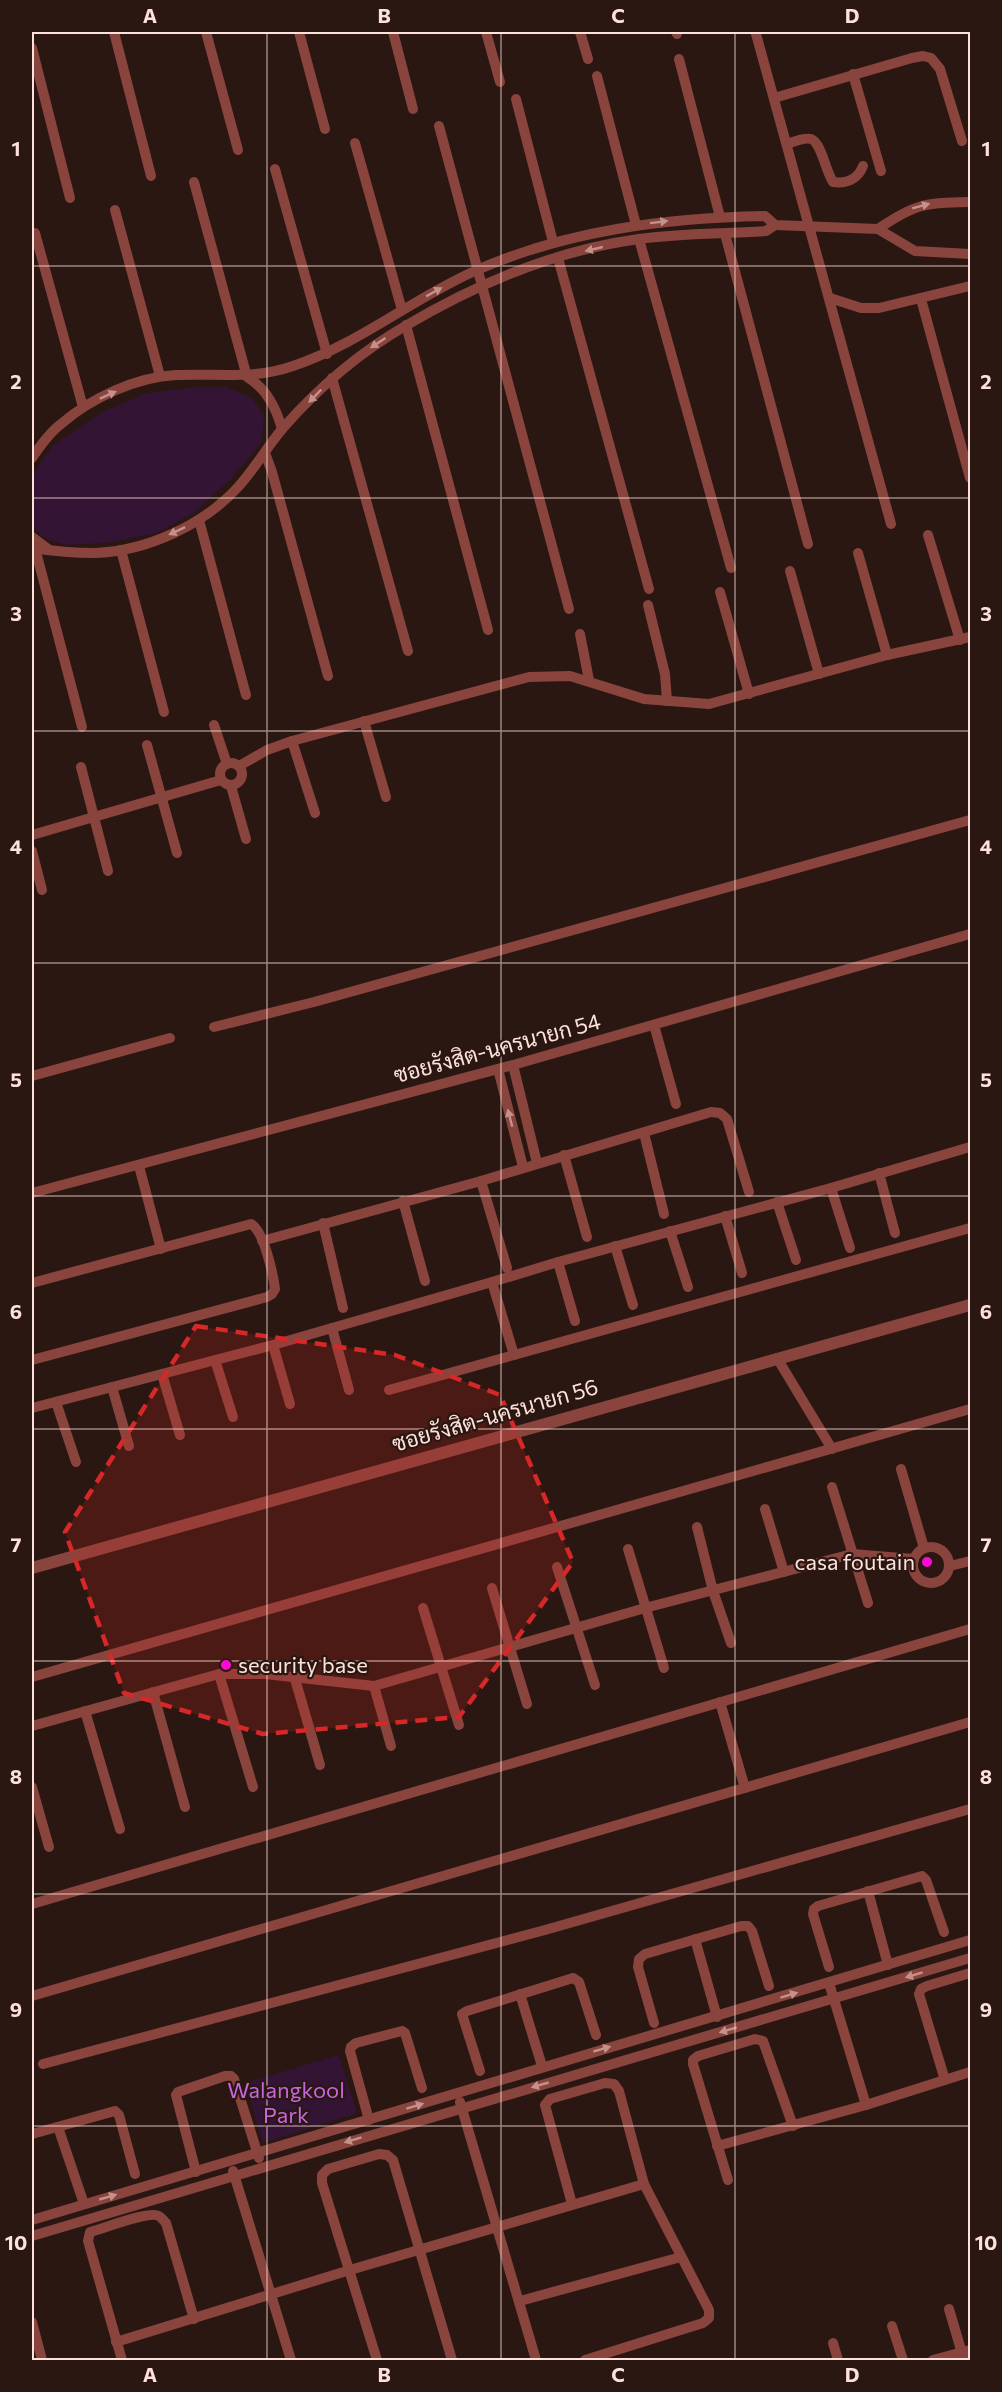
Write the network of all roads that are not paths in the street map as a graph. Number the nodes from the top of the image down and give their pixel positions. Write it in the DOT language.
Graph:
graph roads {
  1 [pos="114,32"];
  2 [pos="206,32"];
  3 [pos="299,32"];
  4 [pos="393,32"];
  5 [pos="486,32"];
  6 [pos="580,32"];
  7 [pos="756,34"];
  8 [pos="32,48"];
  9 [pos="588,59"];
  10 [pos="679,59"];
  11 [pos="853,74"];
  12 [pos="597,76"];
  13 [pos="500,81"];
  14 [pos="774,98"];
  15 [pos="516,99"];
  16 [pos="413,109"];
  17 [pos="439,126"];
  18 [pos="325,129"];
  19 [pos="962,141"];
  20 [pos="355,143"];
  21 [pos="787,144"];
  22 [pos="238,150"];
  23 [pos="863,166"];
  24 [pos="275,169"];
  25 [pos="881,171"];
  26 [pos="152,176"];
  27 [pos="194,182"];
  28 [pos="70,198"];
  29 [pos="970,202"];
  30 [pos="115,210"];
  31 [pos="720,217"];
  32 [pos="636,225"];
  33 [pos="775,225"];
  34 [pos="810,228"];
  35 [pos="878,229"];
  36 [pos="35,233"];
  37 [pos="725,234"];
  38 [pos="639,239"];
  39 [pos="554,242"];
  40 [pos="970,254"];
  41 [pos="558,258"];
  42 [pos="477,270"];
  43 [pos="482,286"];
  44 [pos="970,286"];
  45 [pos="830,298"];
  46 [pos="921,299"];
  47 [pos="402,310"];
  48 [pos="406,325"];
  49 [pos="327,354"];
  50 [pos="160,376"];
  51 [pos="248,376"];
  52 [pos="332,378"];
  53 [pos="82,407"];
  54 [pos="282,429"];
  55 [pos="265,453"];
  56 [pos="32,458"];
  57 [pos="970,478"];
  58 [pos="199,520"];
  59 [pos="891,524"];
  60 [pos="928,535"];
  61 [pos="32,544"];
  62 [pos="808,544"];
  63 [pos="121,550"];
  64 [pos="858,553"];
  65 [pos="731,568"];
  66 [pos="790,571"];
  67 [pos="649,589"];
  68 [pos="720,592"];
  69 [pos="648,605"];
  70 [pos="569,609"];
  71 [pos="489,630"];
  72 [pos="580,634"];
  73 [pos="965,639"];
  74 [pos="408,651"];
  75 [pos="887,655"];
  76 [pos="819,674"];
  77 [pos="328,676"];
  78 [pos="589,680"];
  79 [pos="749,694"];
  80 [pos="246,695"];
  81 [pos="667,701"];
  82 [pos="164,712"];
  83 [pos="364,721"];
  84 [pos="214,725"];
  85 [pos="82,727"];
  86 [pos="292,741"];
  87 [pos="147,745"];
  88 [pos="226,764"];
  89 [pos="239,766"];
  90 [pos="81,767"];
  91 [pos="226,783"];
  92 [pos="386,797"];
  93 [pos="162,798"];
  94 [pos="315,813"];
  95 [pos="94,818"];
  96 [pos="970,820"];
  97 [pos="32,835"];
  98 [pos="246,838"];
  99 [pos="32,851"];
  100 [pos="177,853"];
  101 [pos="108,871"];
  102 [pos="42,890"];
  103 [pos="970,934"];
  104 [pos="654,1025"];
  105 [pos="214,1027"];
  106 [pos="170,1038"];
  107 [pos="513,1065"];
  108 [pos="498,1069"];
  109 [pos="32,1076"];
  110 [pos="676,1104"];
  111 [pos="644,1133"];
  112 [pos="970,1147"];
  113 [pos="564,1155"];
  114 [pos="537,1163"];
  115 [pos="139,1166"];
  116 [pos="523,1167"];
  117 [pos="879,1173"];
  118 [pos="481,1181"];
  119 [pos="831,1188"];
  120 [pos="749,1192"];
  121 [pos="32,1193"];
  122 [pos="403,1201"];
  123 [pos="777,1202"];
  124 [pos="664,1214"];
  125 [pos="725,1216"];
  126 [pos="323,1223"];
  127 [pos="970,1228"];
  128 [pos="670,1231"];
  129 [pos="895,1233"];
  130 [pos="587,1237"];
  131 [pos="262,1241"];
  132 [pos="615,1246"];
  133 [pos="850,1248"];
  134 [pos="160,1249"];
  135 [pos="796,1260"];
  136 [pos="558,1262"];
  137 [pos="507,1268"];
  138 [pos="742,1273"];
  139 [pos="425,1281"];
  140 [pos="492,1282"];
  141 [pos="32,1283"];
  142 [pos="688,1287"];
  143 [pos="633,1305"];
  144 [pos="970,1305"];
  145 [pos="343,1308"];
  146 [pos="575,1321"];
  147 [pos="332,1328"];
  148 [pos="273,1345"];
  149 [pos="514,1355"];
  150 [pos="777,1358"];
  151 [pos="32,1360"];
  152 [pos="215,1360"];
  153 [pos="162,1374"];
  154 [pos="112,1387"];
  155 [pos="349,1390"];
  156 [pos="389,1390"];
  157 [pos="56,1402"];
  158 [pos="291,1404"];
  159 [pos="32,1408"];
  160 [pos="970,1409"];
  161 [pos="233,1417"];
  162 [pos="180,1435"];
  163 [pos="129,1446"];
  164 [pos="832,1449"];
  165 [pos="76,1462"];
  166 [pos="901,1469"];
  167 [pos="832,1487"];
  168 [pos="765,1509"];
  169 [pos="696,1527"];
  170 [pos="924,1548"];
  171 [pos="628,1549"];
  172 [pos="852,1554"];
  173 [pos="914,1559"];
  174 [pos="970,1561"];
  175 [pos="950,1566"];
  176 [pos="557,1567"];
  177 [pos="32,1568"];
  178 [pos="784,1572"];
  179 [pos="492,1588"];
  180 [pos="713,1591"];
  181 [pos="868,1603"];
  182 [pos="423,1608"];
  183 [pos="645,1608"];
  184 [pos="576,1628"];
  185 [pos="970,1629"];
  186 [pos="731,1643"];
  187 [pos="510,1648"];
  188 [pos="441,1666"];
  189 [pos="664,1668"];
  190 [pos="219,1674"];
  191 [pos="32,1677"];
  192 [pos="295,1679"];
  193 [pos="595,1685"];
  194 [pos="374,1686"];
  195 [pos="153,1692"];
  196 [pos="720,1702"];
  197 [pos="527,1704"];
  198 [pos="85,1711"];
  199 [pos="970,1722"];
  200 [pos="459,1725"];
  201 [pos="32,1726"];
  202 [pos="391,1746"];
  203 [pos="321,1765"];
  204 [pos="32,1787"];
  205 [pos="253,1787"];
  206 [pos="745,1788"];
  207 [pos="185,1807"];
  208 [pos="970,1809"];
  209 [pos="120,1829"];
  210 [pos="50,1846"];
  211 [pos="868,1891"];
  212 [pos="32,1904"];
  213 [pos="944,1932"];
  214 [pos="695,1939"];
  215 [pos="970,1940"];
  216 [pos="970,1958"];
  217 [pos="888,1965"];
  218 [pos="829,1967"];
  219 [pos="970,1972"];
  220 [pos="829,1983"];
  221 [pos="769,1986"];
  222 [pos="520,1994"];
  223 [pos="32,1996"];
  224 [pos="834,1999"];
  225 [pos="717,2017"];
  226 [pos="654,2023"];
  227 [pos="596,2035"];
  228 [pos="43,2064"];
  229 [pos="542,2066"];
  230 [pos="480,2071"];
  231 [pos="970,2072"];
  232 [pos="945,2080"];
  233 [pos="422,2088"];
  234 [pos="458,2093"];
  235 [pos="866,2105"];
  236 [pos="462,2108"];
  237 [pos="369,2120"];
  238 [pos="793,2126"];
  239 [pos="58,2127"];
  240 [pos="32,2134"];
  241 [pos="717,2146"];
  242 [pos="258,2154"];
  243 [pos="230,2162"];
  244 [pos="262,2167"];
  245 [pos="196,2172"];
  246 [pos="135,2174"];
  247 [pos="235,2175"];
  248 [pos="728,2180"];
  249 [pos="644,2184"];
  250 [pos="84,2204"];
  251 [pos="572,2204"];
  252 [pos="32,2220"];
  253 [pos="499,2227"];
  254 [pos="32,2236"];
  255 [pos="421,2250"];
  256 [pos="681,2257"];
  257 [pos="350,2270"];
  258 [pos="271,2295"];
  259 [pos="519,2301"];
  260 [pos="949,2309"];
  261 [pos="194,2319"];
  262 [pos="32,2322"];
  263 [pos="892,2326"];
  264 [pos="116,2342"];
  265 [pos="833,2343"];
  266 [pos="966,2354"];
  267 [pos="42,2361"];
  268 [pos="122,2361"];
  269 [pos="291,2361"];
  270 [pos="377,2361"];
  271 [pos="452,2361"];
  272 [pos="536,2361"];
  273 [pos="585,2361"];
  274 [pos="838,2361"];
  275 [pos="903,2361"];
  276 [pos="933,2361"];
  1 -- 26 [label="street"];
  2 -- 22 [label="street"];
  3 -- 18 [label="street"];
  4 -- 16 [label="street"];
  5 -- 13 [label="street"];
  6 -- 9 [label="street"];
  7 -- 14 [label="street"];
  8 -- 28 [label="street"];
  10 -- 31 [label="street"];
  11 -- 14 [label="street"];
  11 -- 19 [label="street"];
  11 -- 25 [label="street"];
  12 -- 32 [label="street"];
  14 -- 21 [label="street"];
  15 -- 39 [label="street"];
  17 -- 42 [label="street"];
  20 -- 47 [label="street"];
  21 -- 23 [label="street"];
  21 -- 34 [label="street"];
  24 -- 49 [label="street"];
  27 -- 51 [label="street"];
  35 -- 29 [label="street, one-way"];
  30 -- 50 [label="street"];
  32 -- 31 [label="street, one-way"];
  31 -- 33 [label="street"];
  32 -- 39 [label="street"];
  33 -- 34 [label="street"];
  33 -- 37 [label="street"];
  34 -- 35 [label="street"];
  34 -- 45 [label="street"];
  35 -- 40 [label="street"];
  36 -- 53 [label="street"];
  37 -- 38 [label="street"];
  37 -- 62 [label="street"];
  38 -- 41 [label="street, one-way"];
  38 -- 65 [label="street"];
  39 -- 42 [label="street"];
  41 -- 43 [label="street"];
  41 -- 67 [label="street"];
  42 -- 43 [label="street"];
  47 -- 42 [label="street, one-way"];
  43 -- 48 [label="street"];
  43 -- 70 [label="street"];
  44 -- 46 [label="street"];
  45 -- 46 [label="street"];
  45 -- 59 [label="street"];
  46 -- 57 [label="street"];
  47 -- 49 [label="street"];
  48 -- 52 [label="street, one-way"];
  48 -- 71 [label="street"];
  49 -- 51 [label="street"];
  50 -- 51 [label="street"];
  53 -- 50 [label="street, one-way"];
  51 -- 54 [label="street"];
  52 -- 54 [label="street, one-way"];
  52 -- 74 [label="street"];
  53 -- 56 [label="street"];
  54 -- 55 [label="street"];
  55 -- 58 [label="street"];
  55 -- 77 [label="street"];
  58 -- 63 [label="street, one-way"];
  58 -- 80 [label="street"];
  60 -- 73 [label="street"];
  61 -- 63 [label="street"];
  61 -- 85 [label="street"];
  63 -- 82 [label="street"];
  64 -- 75 [label="street"];
  66 -- 76 [label="street"];
  68 -- 79 [label="street"];
  69 -- 81 [label="street"];
  72 -- 78 [label="street"];
  73 -- 75 [label="street"];
  75 -- 76 [label="street"];
  76 -- 79 [label="street"];
  78 -- 81 [label="street"];
  78 -- 83 [label="street"];
  79 -- 81 [label="street"];
  83 -- 86 [label="street"];
  83 -- 92 [label="street"];
  84 -- 88 [label="street"];
  86 -- 89 [label="street"];
  86 -- 94 [label="street"];
  87 -- 93 [label="street"];
  88 -- 89 [label="street"];
  88 -- 91 [label="street"];
  89 -- 91 [label="street"];
  90 -- 95 [label="street"];
  91 -- 93 [label="street"];
  91 -- 98 [label="street"];
  93 -- 95 [label="street"];
  93 -- 100 [label="street"];
  95 -- 97 [label="street"];
  95 -- 101 [label="street"];
  96 -- 105 [label="street"];
  99 -- 102 [label="street"];
  103 -- 104 [label="street, ซอยรังสิต-นครนายก 54"];
  104 -- 107 [label="street, ซอยรังสิต-นครนายก 54"];
  104 -- 110 [label="street"];
  106 -- 109 [label="street"];
  107 -- 108 [label="street, ซอยรังสิต-นครนายก 54"];
  107 -- 114 [label="street"];
  108 -- 115 [label="street, ซอยรังสิต-นครนายก 54"];
  116 -- 108 [label="street, one-way"];
  111 -- 113 [label="street"];
  111 -- 120 [label="street"];
  111 -- 124 [label="street"];
  112 -- 117 [label="street"];
  113 -- 114 [label="street"];
  113 -- 130 [label="street"];
  114 -- 116 [label="street"];
  115 -- 121 [label="street, ซอยรังสิต-นครนายก 54"];
  115 -- 134 [label="street"];
  116 -- 118 [label="street"];
  117 -- 119 [label="street"];
  117 -- 129 [label="street"];
  118 -- 122 [label="street"];
  118 -- 137 [label="street"];
  119 -- 123 [label="street"];
  119 -- 133 [label="street"];
  122 -- 126 [label="street"];
  122 -- 139 [label="street"];
  123 -- 125 [label="street"];
  123 -- 135 [label="street"];
  125 -- 128 [label="street"];
  125 -- 138 [label="street"];
  126 -- 131 [label="street"];
  126 -- 145 [label="street"];
  127 -- 149 [label="street"];
  128 -- 132 [label="street"];
  128 -- 142 [label="street"];
  131 -- 134 [label="street"];
  131 -- 151 [label="street"];
  132 -- 136 [label="street"];
  132 -- 143 [label="street"];
  134 -- 141 [label="street"];
  136 -- 140 [label="street"];
  136 -- 146 [label="street"];
  140 -- 147 [label="street"];
  140 -- 149 [label="street"];
  144 -- 150 [label="street, ซอยรังสิต-นครนายก 56"];
  147 -- 148 [label="street"];
  147 -- 155 [label="street"];
  148 -- 152 [label="street"];
  148 -- 158 [label="street"];
  149 -- 156 [label="street"];
  150 -- 164 [label="street"];
  150 -- 177 [label="street, ซอยรังสิต-นครนายก 56"];
  152 -- 153 [label="street"];
  152 -- 161 [label="street"];
  153 -- 154 [label="street"];
  153 -- 162 [label="street"];
  154 -- 157 [label="street"];
  154 -- 163 [label="street"];
  157 -- 159 [label="street"];
  157 -- 165 [label="street"];
  160 -- 164 [label="street"];
  164 -- 191 [label="street"];
  166 -- 170 [label="street"];
  167 -- 172 [label="street"];
  168 -- 178 [label="street"];
  169 -- 180 [label="street"];
  170 -- 173 [label="street"];
  170 -- 175 [label="street"];
  171 -- 183 [label="street"];
  172 -- 173 [label="street"];
  172 -- 178 [label="street"];
  172 -- 181 [label="street"];
  173 -- 175 [label="street"];
  174 -- 175 [label="street"];
  176 -- 184 [label="street"];
  178 -- 180 [label="street"];
  179 -- 187 [label="street"];
  180 -- 183 [label="street"];
  180 -- 186 [label="street"];
  182 -- 188 [label="street"];
  183 -- 184 [label="street"];
  183 -- 189 [label="street"];
  184 -- 187 [label="street"];
  184 -- 193 [label="street"];
  185 -- 196 [label="street"];
  187 -- 188 [label="street"];
  187 -- 197 [label="street"];
  188 -- 194 [label="street"];
  188 -- 200 [label="street"];
  190 -- 192 [label="street"];
  190 -- 195 [label="street"];
  190 -- 205 [label="street"];
  192 -- 194 [label="street"];
  192 -- 203 [label="street"];
  194 -- 202 [label="street"];
  195 -- 198 [label="street"];
  195 -- 207 [label="street"];
  196 -- 206 [label="street"];
  196 -- 212 [label="street"];
  198 -- 201 [label="street"];
  198 -- 209 [label="street"];
  199 -- 206 [label="street"];
  204 -- 210 [label="street"];
  206 -- 223 [label="street"];
  208 -- 228 [label="street"];
  211 -- 213 [label="street"];
  211 -- 217 [label="street"];
  211 -- 218 [label="street"];
  214 -- 221 [label="street"];
  214 -- 225 [label="street"];
  214 -- 226 [label="street"];
  215 -- 217 [label="street"];
  216 -- 224 [label="street, one-way"];
  217 -- 220 [label="street"];
  219 -- 232 [label="street"];
  220 -- 224 [label="street"];
  225 -- 220 [label="street, one-way"];
  222 -- 227 [label="street"];
  222 -- 229 [label="street"];
  222 -- 230 [label="street"];
  224 -- 235 [label="street"];
  224 -- 236 [label="street, one-way"];
  229 -- 225 [label="street, one-way"];
  229 -- 234 [label="street"];
  231 -- 232 [label="street"];
  232 -- 235 [label="street"];
  233 -- 237 [label="street"];
  234 -- 236 [label="street"];
  237 -- 234 [label="street, one-way"];
  235 -- 238 [label="street"];
  236 -- 244 [label="street, one-way"];
  236 -- 253 [label="street"];
  237 -- 242 [label="street"];
  238 -- 241 [label="street"];
  238 -- 241 [label="street"];
  239 -- 240 [label="street"];
  239 -- 246 [label="street"];
  239 -- 250 [label="street"];
  241 -- 248 [label="street"];
  242 -- 243 [label="street"];
  242 -- 244 [label="street"];
  242 -- 245 [label="street"];
  243 -- 245 [label="street"];
  243 -- 247 [label="street"];
  244 -- 247 [label="street"];
  250 -- 245 [label="street, one-way"];
  247 -- 254 [label="street"];
  247 -- 258 [label="street"];
  249 -- 251 [label="street"];
  249 -- 251 [label="street"];
  249 -- 256 [label="street"];
  250 -- 252 [label="street"];
  251 -- 253 [label="street"];
  253 -- 255 [label="street"];
  253 -- 259 [label="street"];
  255 -- 257 [label="street"];
  255 -- 257 [label="street"];
  255 -- 271 [label="street"];
  256 -- 259 [label="street"];
  256 -- 273 [label="street"];
  257 -- 258 [label="street"];
  257 -- 270 [label="street"];
  258 -- 261 [label="street"];
  258 -- 269 [label="street"];
  259 -- 272 [label="street"];
  260 -- 266 [label="street"];
  261 -- 264 [label="street"];
  261 -- 264 [label="street"];
  262 -- 267 [label="street"];
  263 -- 275 [label="street"];
  264 -- 268 [label="street"];
  265 -- 274 [label="street"];
  266 -- 276 [label="street"];
}
